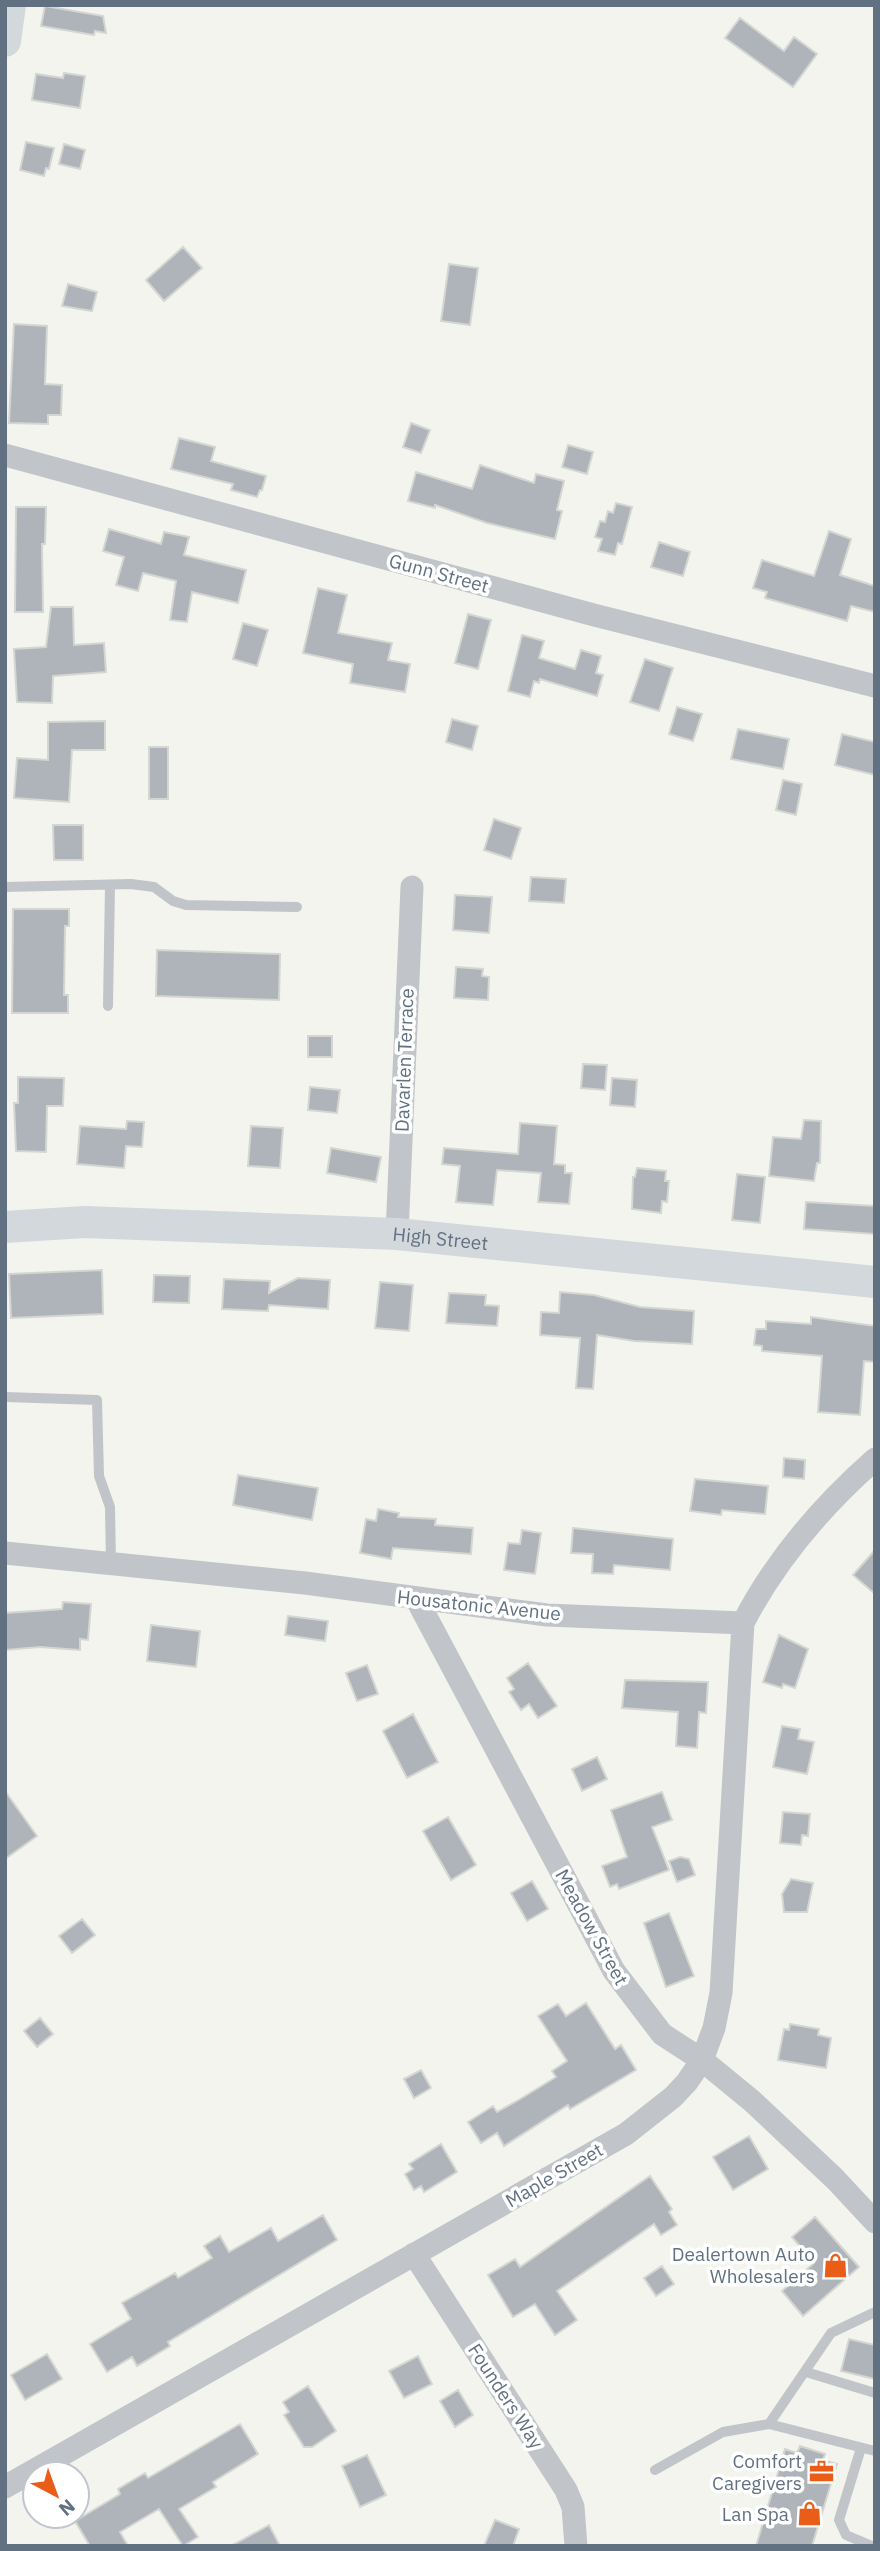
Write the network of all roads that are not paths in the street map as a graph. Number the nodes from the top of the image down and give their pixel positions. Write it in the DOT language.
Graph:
graph roads {
  1 [pos="10,5"];
  2 [pos="5,41"];
  3 [pos="5,455"];
  4 [pos="875,686"];
  5 [pos="110,886"];
  6 [pos="5,887"];
  7 [pos="412,887"];
  8 [pos="297,907"];
  9 [pos="108,1006"];
  10 [pos="5,1227"];
  11 [pos="397,1234"];
  12 [pos="875,1282"];
  13 [pos="5,1397"];
  14 [pos="875,1459"];
  15 [pos="5,1553"];
  16 [pos="111,1564"];
  17 [pos="417,1600"];
  18 [pos="743,1623"];
  19 [pos="702,2060"];
  20 [pos="875,2222"];
  21 [pos="414,2254"];
  22 [pos="875,2312"];
  23 [pos="806,2372"];
  24 [pos="875,2393"];
  25 [pos="769,2424"];
  26 [pos="862,2448"];
  27 [pos="875,2451"];
  28 [pos="654,2470"];
  29 [pos="5,2487"];
  30 [pos="576,2546"];
  31 [pos="872,2546"];
  1 -- 2 [label="main road"];
  3 -- 4 [label="street, Gunn Street"];
  5 -- 6 [label="lane"];
  5 -- 8 [label="lane"];
  5 -- 9 [label="lane"];
  7 -- 11 [label="street, Davarlen Terrace"];
  10 -- 11 [label="main road, High Street"];
  11 -- 12 [label="main road, High Street"];
  13 -- 16 [label="lane"];
  14 -- 18 [label="street"];
  15 -- 16 [label="street, Housatonic Avenue"];
  16 -- 17 [label="street, Housatonic Avenue"];
  17 -- 18 [label="street, Housatonic Avenue"];
  17 -- 19 [label="street, Meadow Street"];
  18 -- 19 [label="street, Maple Street"];
  19 -- 20 [label="street, Meadow Street"];
  19 -- 21 [label="street, Maple Street"];
  21 -- 29 [label="street, Maple Street"];
  21 -- 30 [label="street, Founders Way"];
  22 -- 23 [label="lane"];
  23 -- 24 [label="lane"];
  23 -- 25 [label="lane"];
  25 -- 26 [label="lane"];
  25 -- 28 [label="lane"];
  26 -- 27 [label="lane"];
  26 -- 31 [label="lane"];
}
